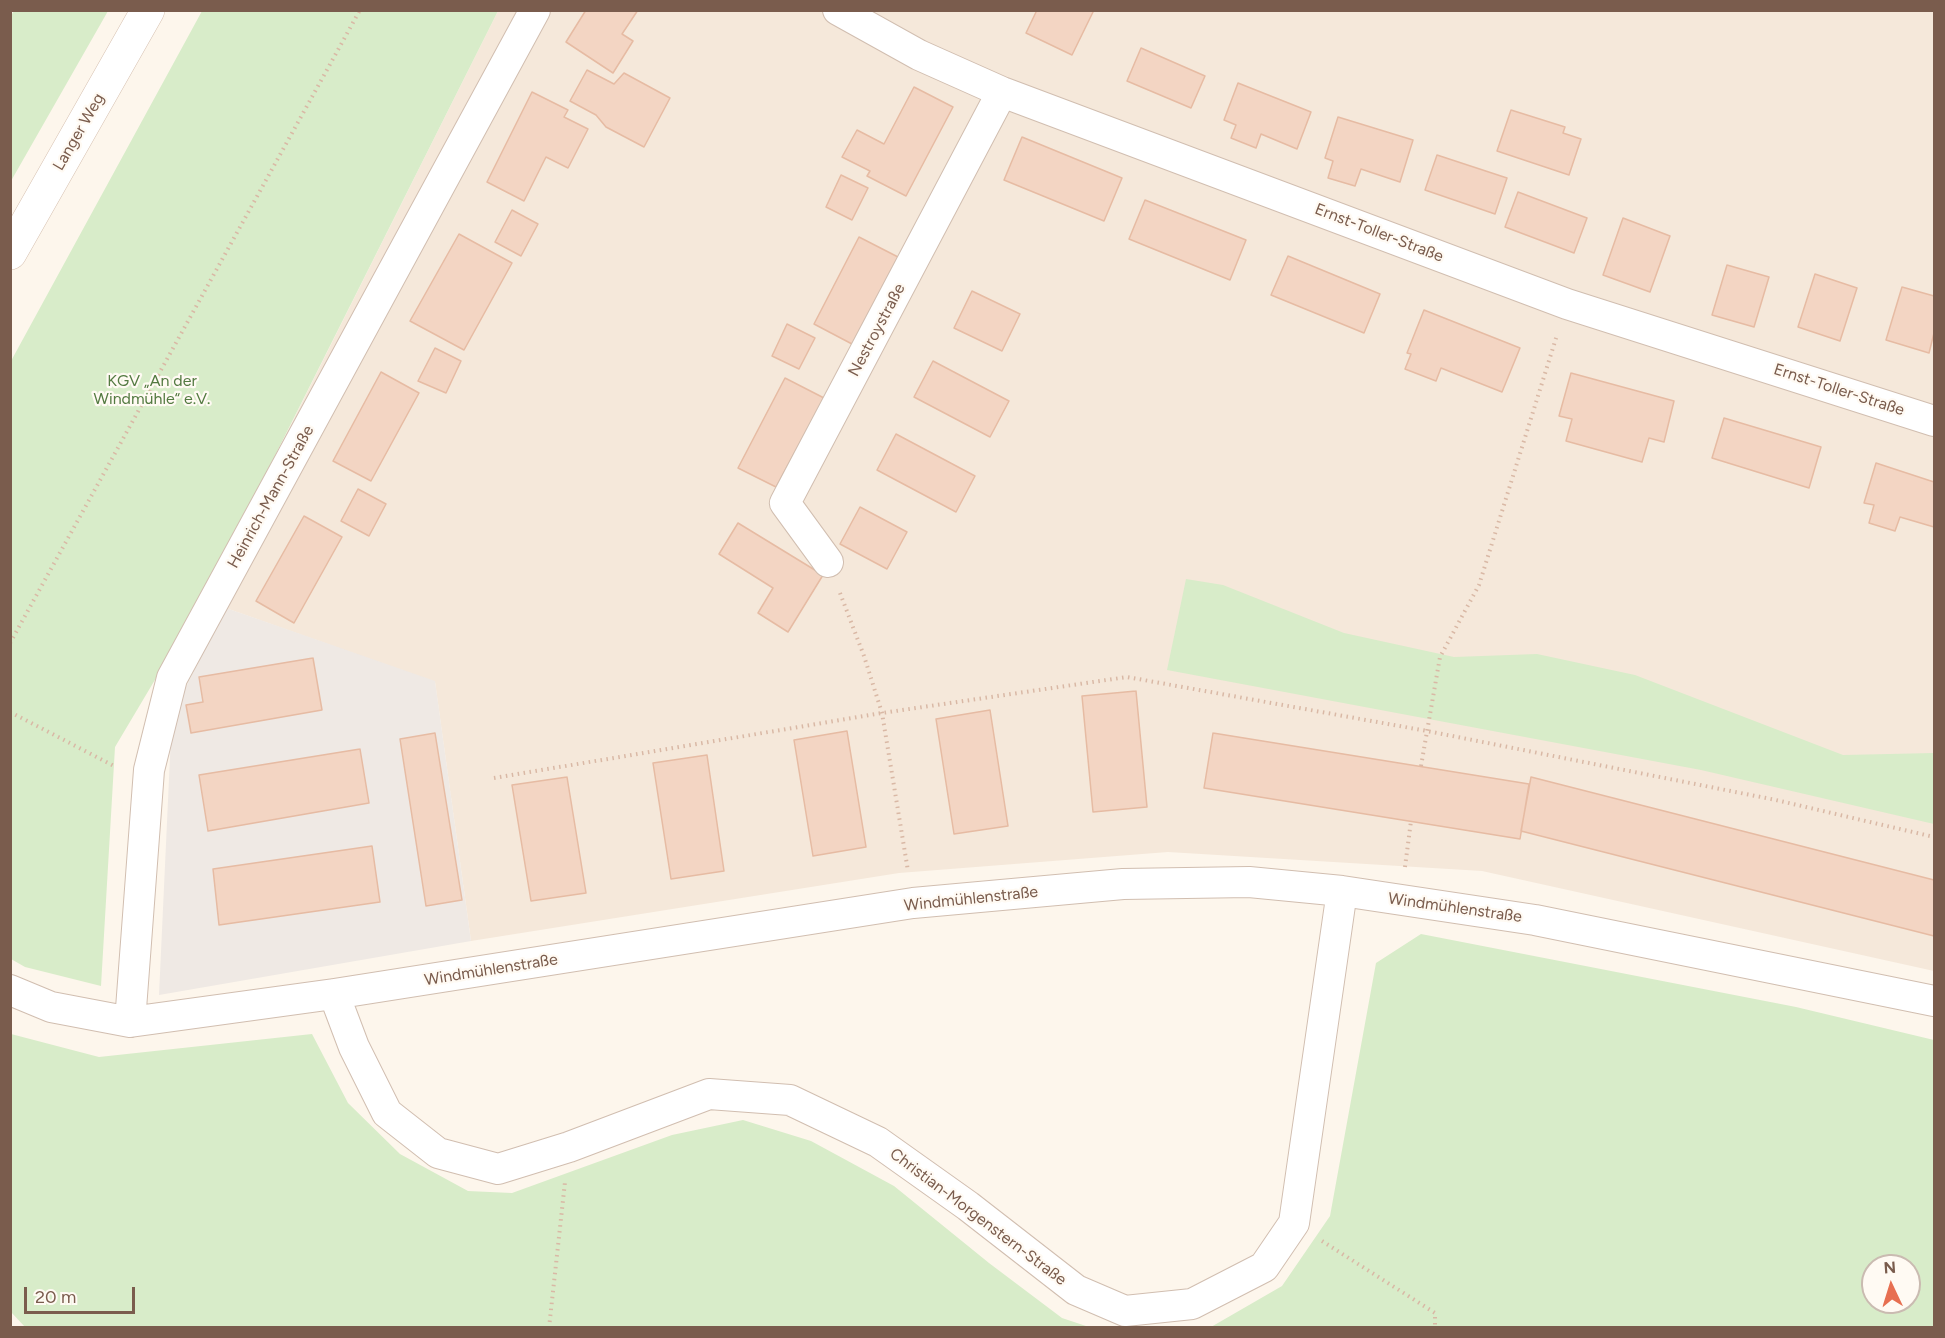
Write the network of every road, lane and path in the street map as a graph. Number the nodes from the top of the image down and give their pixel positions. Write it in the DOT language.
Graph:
graph roads {
  1 [pos="148,10"];
  2 [pos="360,10"];
  3 [pos="536,10"];
  4 [pos="840,11"];
  5 [pos="1002,92"];
  6 [pos="10,253"];
  7 [pos="1567,304"];
  8 [pos="1935,421"];
  9 [pos="828,562"];
  10 [pos="10,643"];
  11 [pos="10,711"];
  12 [pos="882,713"];
  13 [pos="1427,731"];
  14 [pos="113,766"];
  15 [pos="1420,766"];
  16 [pos="494,778"];
  17 [pos="1411,821"];
  18 [pos="1935,837"];
  19 [pos="1342,891"];
  20 [pos="1401,901"];
  21 [pos="913,903"];
  22 [pos="10,990"];
  23 [pos="334,994"];
  24 [pos="1935,1001"];
  25 [pos="130,1022"];
  26 [pos="569,1147"];
  27 [pos="1294,1223"];
  28 [pos="549,1328"];
  29 [pos="1435,1328"];
  1 -- 6 [label="main road, Langer Weg"];
  2 -- 10 [label="path"];
  3 -- 25 [label="street, Heinrich-Mann-Straße"];
  4 -- 5 [label="street, Ernst-Toller-Straße"];
  5 -- 7 [label="street, Ernst-Toller-Straße"];
  5 -- 9 [label="street, Nestroystraße"];
  7 -- 8 [label="street, Ernst-Toller-Straße"];
  7 -- 13 [label="path"];
  9 -- 12 [label="path"];
  11 -- 14 [label="path"];
  12 -- 13 [label="path"];
  12 -- 16 [label="path"];
  12 -- 21 [label="path"];
  13 -- 15 [label="path"];
  13 -- 18 [label="path"];
  17 -- 20 [label="path"];
  19 -- 20 [label="street, Windmühlenstraße"];
  19 -- 21 [label="street, Windmühlenstraße"];
  19 -- 27 [label="street, Christian-Morgenstern-Straße"];
  20 -- 24 [label="street, Windmühlenstraße"];
  21 -- 23 [label="street, Windmühlenstraße"];
  22 -- 25 [label="street, Windmühlenstraße"];
  23 -- 25 [label="street, Windmühlenstraße"];
  23 -- 26 [label="street, Christian-Morgenstern-Straße"];
  26 -- 27 [label="street, Christian-Morgenstern-Straße"];
  26 -- 28 [label="path"];
  27 -- 29 [label="path"];
}
